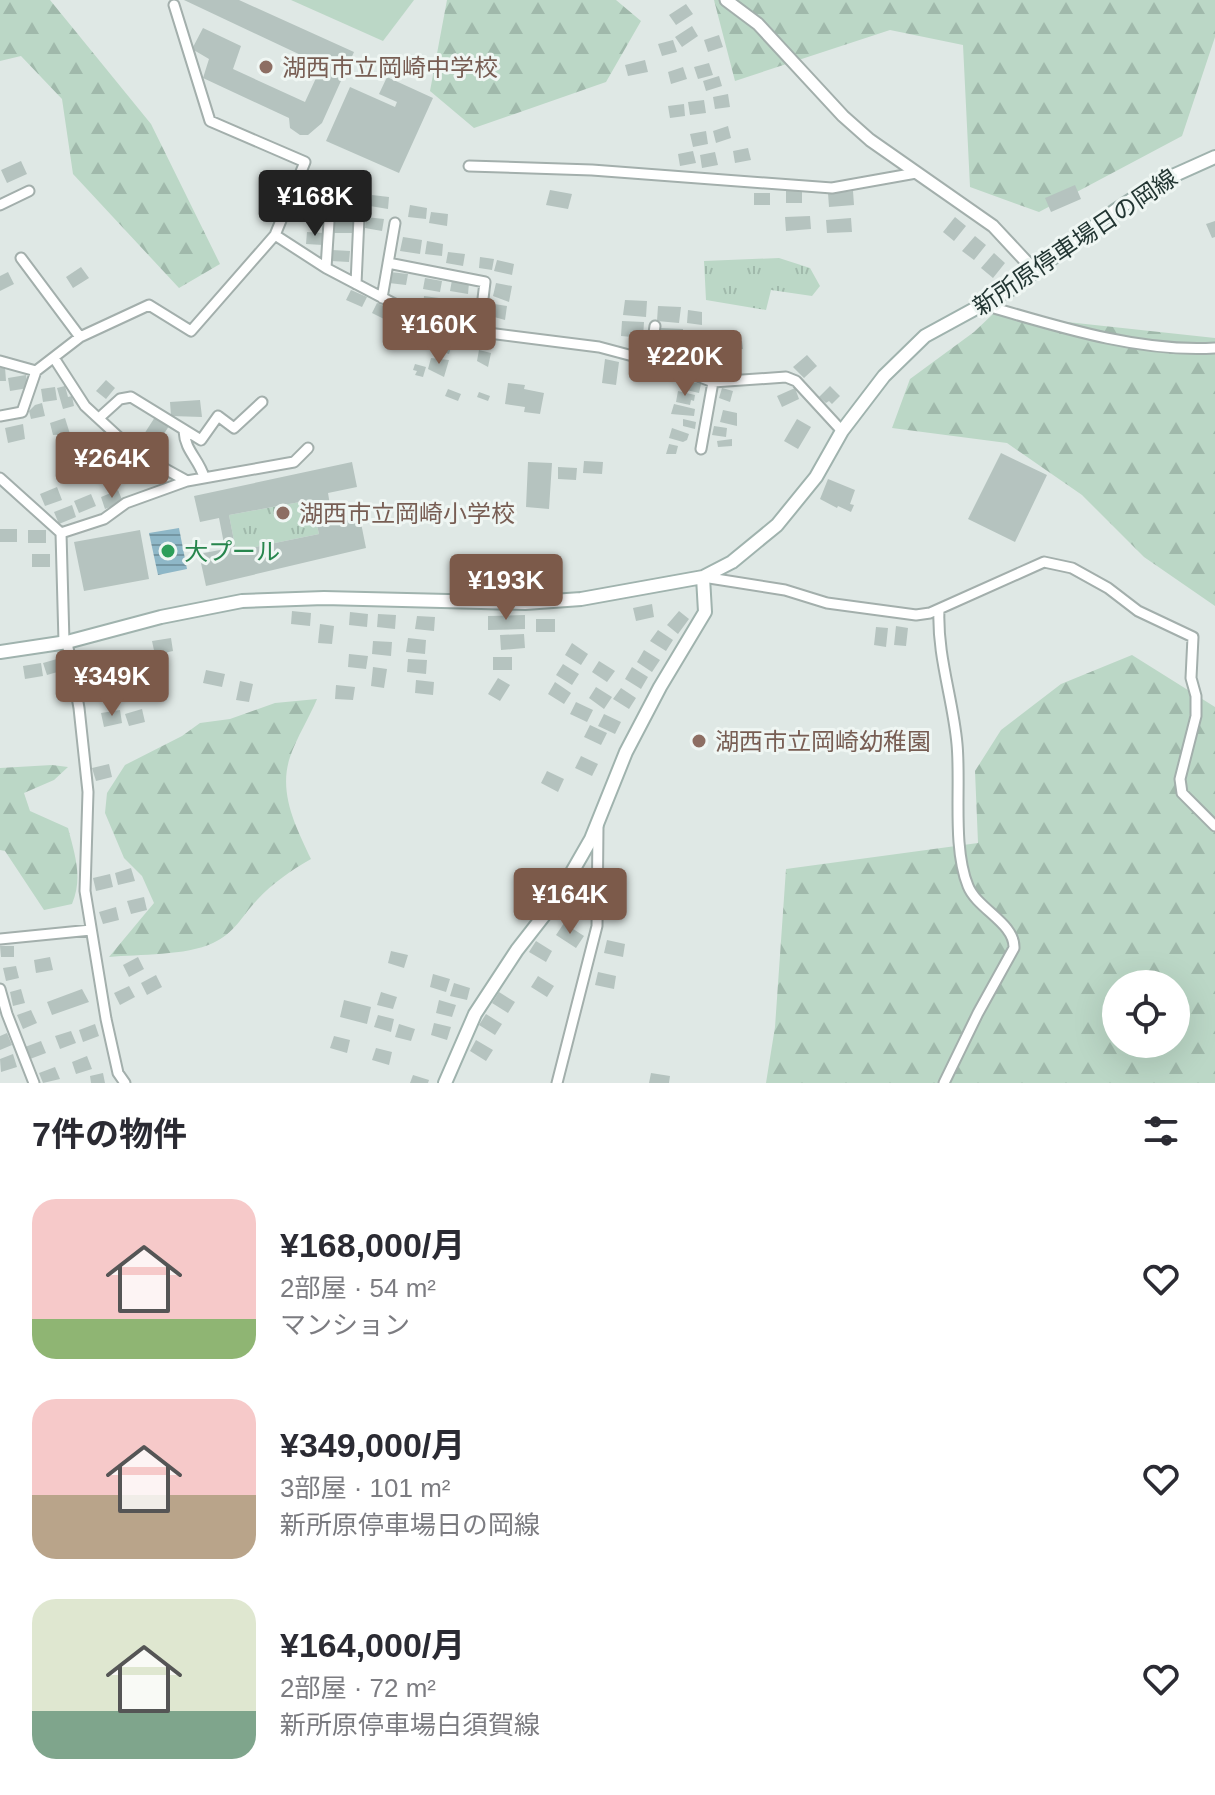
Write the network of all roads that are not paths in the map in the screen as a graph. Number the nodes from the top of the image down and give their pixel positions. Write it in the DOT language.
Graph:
graph roads {
  1 [pos="726,0"];
  2 [pos="174,5"];
  3 [pos="1215,157"];
  4 [pos="469,166"];
  5 [pos="916,173"];
  6 [pos="29,191"];
  7 [pos="0,205"];
  8 [pos="330,206"];
  9 [pos="359,217"];
  10 [pos="395,223"];
  11 [pos="275,235"];
  12 [pos="21,258"];
  13 [pos="388,263"];
  14 [pos="326,268"];
  15 [pos="1034,270"];
  16 [pos="356,284"];
  17 [pos="382,298"];
  18 [pos="984,305"];
  19 [pos="655,326"];
  20 [pos="479,332"];
  21 [pos="80,337"];
  22 [pos="1215,348"];
  23 [pos="54,358"];
  24 [pos="0,361"];
  25 [pos="650,361"];
  26 [pos="36,371"];
  27 [pos="713,382"];
  28 [pos="262,402"];
  29 [pos="0,416"];
  30 [pos="99,418"];
  31 [pos="184,431"];
  32 [pos="842,431"];
  33 [pos="201,440"];
  34 [pos="308,448"];
  35 [pos="701,449"];
  36 [pos="190,453"];
  37 [pos="204,477"];
  38 [pos="0,478"];
  39 [pos="187,481"];
  40 [pos="61,533"];
  41 [pos="703,577"];
  42 [pos="939,610"];
  43 [pos="66,642"];
  44 [pos="0,652"];
  45 [pos="598,819"];
  46 [pos="1215,826"];
  47 [pos="91,930"];
  48 [pos="0,939"];
  49 [pos="0,989"];
  50 [pos="118,1073"];
  51 [pos="34,1083"];
  52 [pos="113,1083"];
  53 [pos="125,1083"];
  54 [pos="445,1083"];
  55 [pos="557,1083"];
  56 [pos="944,1083"];
  1 -- 5 [label="street"];
  2 -- 11 [label="street"];
  3 -- 15 [label="main road, 新所原停車場日の岡線"];
  4 -- 5 [label="street"];
  5 -- 15 [label="street"];
  6 -- 7 [label="street"];
  8 -- 14 [label="street"];
  9 -- 16 [label="street"];
  10 -- 13 [label="street"];
  11 -- 14 [label="street"];
  11 -- 21 [label="street"];
  12 -- 21 [label="street"];
  13 -- 17 [label="street"];
  13 -- 20 [label="street"];
  14 -- 16 [label="street"];
  15 -- 18 [label="main road, 新所原停車場日の岡線"];
  16 -- 17 [label="street"];
  17 -- 20 [label="street"];
  18 -- 22 [label="street"];
  18 -- 32 [label="main road, 新所原停車場日の岡線"];
  19 -- 25 [label="street"];
  20 -- 25 [label="street"];
  21 -- 23 [label="street"];
  23 -- 26 [label="street"];
  23 -- 30 [label="street"];
  24 -- 26 [label="street"];
  25 -- 27 [label="street"];
  26 -- 29 [label="street"];
  27 -- 32 [label="street"];
  27 -- 35 [label="street"];
  28 -- 33 [label="street"];
  30 -- 31 [label="street"];
  30 -- 39 [label="street"];
  31 -- 33 [label="street"];
  31 -- 36 [label="street"];
  32 -- 41 [label="main road, 新所原停車場日の岡線"];
  33 -- 36 [label="street"];
  34 -- 37 [label="street"];
  36 -- 37 [label="street"];
  37 -- 39 [label="street"];
  38 -- 40 [label="street"];
  39 -- 40 [label="street"];
  40 -- 43 [label="street"];
  41 -- 42 [label="street"];
  41 -- 43 [label="main road, 新所原停車場日の岡線"];
  41 -- 45 [label="main road"];
  42 -- 46 [label="street"];
  42 -- 56 [label="street"];
  43 -- 44 [label="main road, 新所原停車場日の岡線"];
  43 -- 47 [label="street"];
  45 -- 54 [label="main road"];
  45 -- 55 [label="street"];
  47 -- 48 [label="street"];
  47 -- 50 [label="street"];
  49 -- 51 [label="street"];
  50 -- 52 [label="street"];
  50 -- 53 [label="street"];
}
